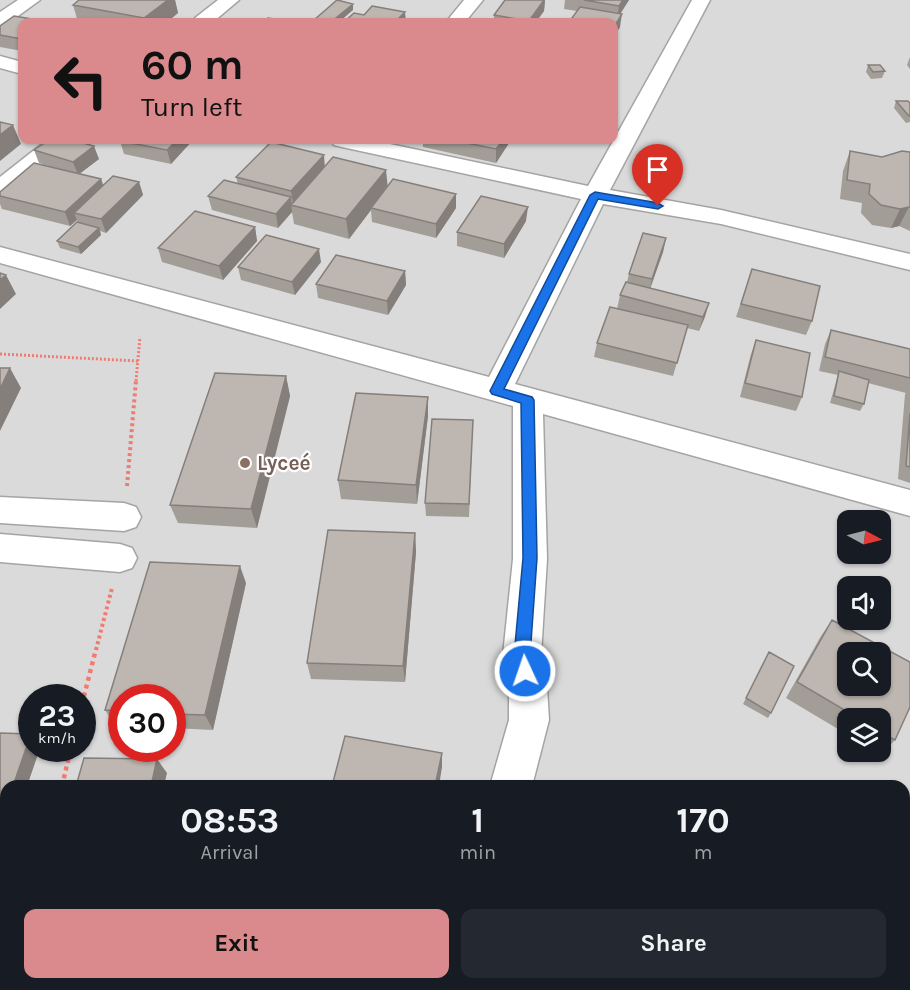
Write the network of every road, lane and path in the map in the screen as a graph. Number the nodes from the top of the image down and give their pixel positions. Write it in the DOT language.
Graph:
graph roads {
  1 [pos="32,0"];
  2 [pos="230,0"];
  3 [pos="474,0"];
  4 [pos="700,0"];
  5 [pos="207,18"];
  6 [pos="458,18"];
  7 [pos="0,20"];
  8 [pos="0,62"];
  9 [pos="18,67"];
  10 [pos="55,144"];
  11 [pos="367,144"];
  12 [pos="0,189"];
  13 [pos="595,195"];
  14 [pos="0,255"];
  15 [pos="910,262"];
  16 [pos="0,354"];
  17 [pos="138,361"];
  18 [pos="512,396"];
  19 [pos="910,503"];
  20 [pos="0,510"];
  21 [pos="124,517"];
  22 [pos="0,548"];
  23 [pos="120,558"];
  24 [pos="68,762"];
  25 [pos="63,780"];
  26 [pos="513,780"];
  1 -- 7 [label="street"];
  2 -- 5 [label="street"];
  3 -- 6 [label="street"];
  4 -- 13 [label="street"];
  8 -- 9 [label="street"];
  10 -- 12 [label="street"];
  11 -- 13 [label="street"];
  13 -- 15 [label="street"];
  13 -- 18 [label="street"];
  14 -- 18 [label="street"];
  16 -- 17 [label="path"];
  18 -- 19 [label="street"];
  18 -- 26 [label="street"];
  20 -- 21 [label="street"];
  22 -- 23 [label="street"];
  24 -- 25 [label="path"];
}
